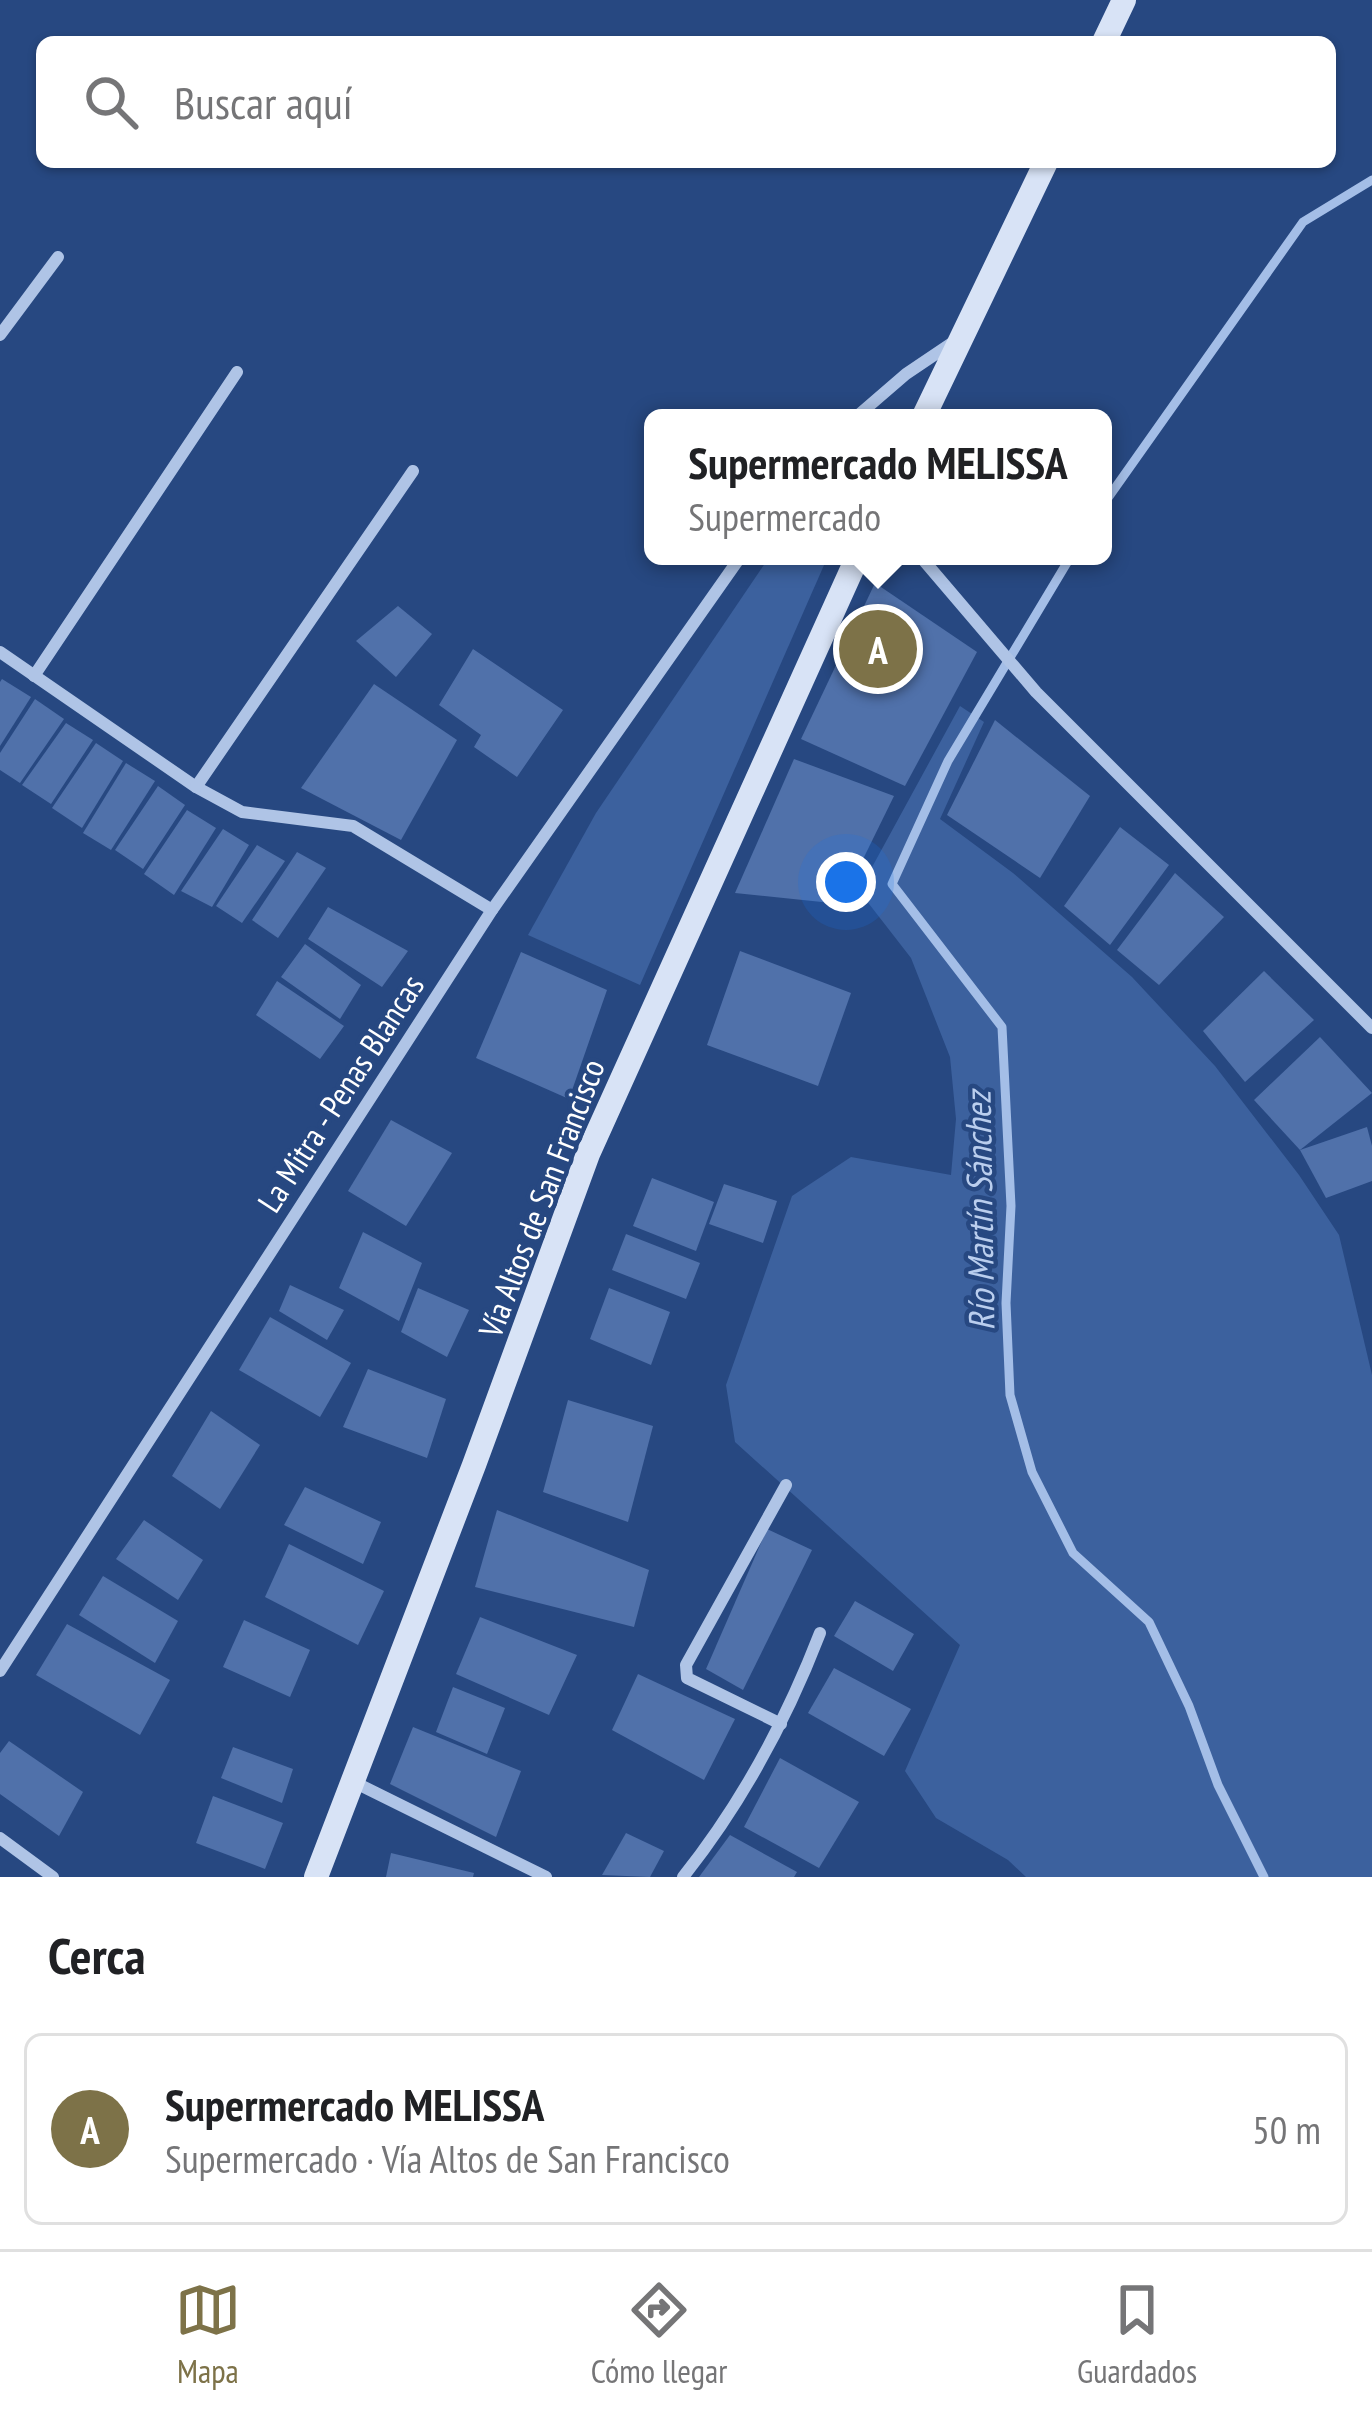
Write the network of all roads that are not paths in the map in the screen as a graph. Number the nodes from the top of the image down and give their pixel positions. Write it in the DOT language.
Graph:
graph roads {
  1 [pos="1124,0"];
  2 [pos="1107,36"];
  3 [pos="1043,168"];
  4 [pos="58,257"];
  5 [pos="0,335"];
  6 [pos="963,335"];
  7 [pos="237,372"];
  8 [pos="865,409"];
  9 [pos="927,409"];
  10 [pos="413,471"];
  11 [pos="735,565"];
  12 [pos="854,565"];
  13 [pos="928,565"];
  14 [pos="0,652"];
  15 [pos="34,676"];
  16 [pos="196,787"];
  17 [pos="492,910"];
  18 [pos="1372,1028"];
  19 [pos="785,1485"];
  20 [pos="820,1633"];
  21 [pos="0,1671"];
  22 [pos="782,1724"];
  23 [pos="354,1782"];
  24 [pos="0,1838"];
  25 [pos="52,1877"];
  26 [pos="316,1877"];
  27 [pos="546,1877"];
  28 [pos="683,1877"];
  1 -- 2 [label="street"];
  3 -- 6 [label="street"];
  4 -- 5 [label="street"];
  6 -- 8 [label="street"];
  6 -- 9 [label="street"];
  7 -- 15 [label="street"];
  10 -- 16 [label="street"];
  11 -- 17 [label="street, La Mitra - Penas Blancas"];
  12 -- 23 [label="street, Vía Altos de San Francisco"];
  13 -- 18 [label="street"];
  14 -- 15 [label="street"];
  15 -- 16 [label="street"];
  16 -- 17 [label="street"];
  17 -- 21 [label="street, La Mitra - Penas Blancas"];
  19 -- 22 [label="street"];
  20 -- 22 [label="street"];
  22 -- 28 [label="street"];
  23 -- 26 [label="street, Vía Altos de San Francisco"];
  23 -- 27 [label="street"];
  24 -- 25 [label="street"];
}
